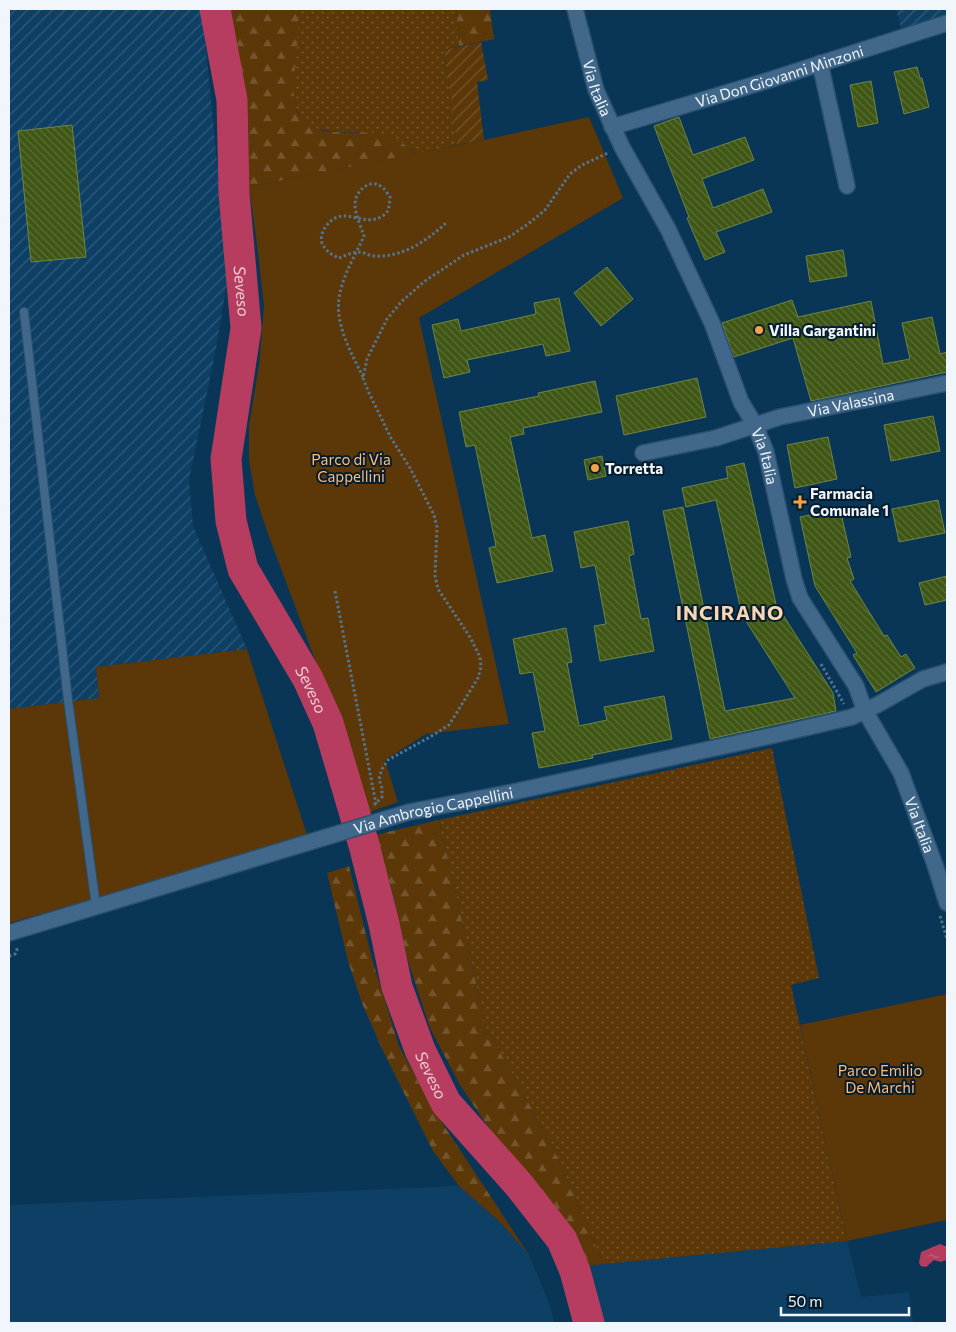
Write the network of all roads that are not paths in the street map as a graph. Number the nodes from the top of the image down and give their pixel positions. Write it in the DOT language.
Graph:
graph roads {
  1 [pos="575,9"];
  2 [pos="947,23"];
  3 [pos="820,63"];
  4 [pos="612,127"];
  5 [pos="846,186"];
  6 [pos="24,312"];
  7 [pos="947,383"];
  8 [pos="755,425"];
  9 [pos="643,454"];
  10 [pos="947,672"];
  11 [pos="865,711"];
  12 [pos="947,902"];
  13 [pos="96,906"];
  14 [pos="9,933"];
  1 -- 4 [label="street, Via Italia"];
  2 -- 3 [label="street, Via Don Giovanni Minzoni"];
  3 -- 4 [label="street, Via Don Giovanni Minzoni"];
  3 -- 5 [label="street"];
  4 -- 8 [label="street, Via Italia"];
  6 -- 13 [label="lane"];
  7 -- 8 [label="street, Via Valassina"];
  8 -- 9 [label="street, Via Valassina"];
  8 -- 11 [label="street, Via Italia"];
  10 -- 11 [label="street, Via Ambrogio Cappellini"];
  11 -- 12 [label="street, Via Italia"];
  11 -- 13 [label="street, Via Ambrogio Cappellini"];
  13 -- 14 [label="street, Via Ambrogio Cappellini"];
}
